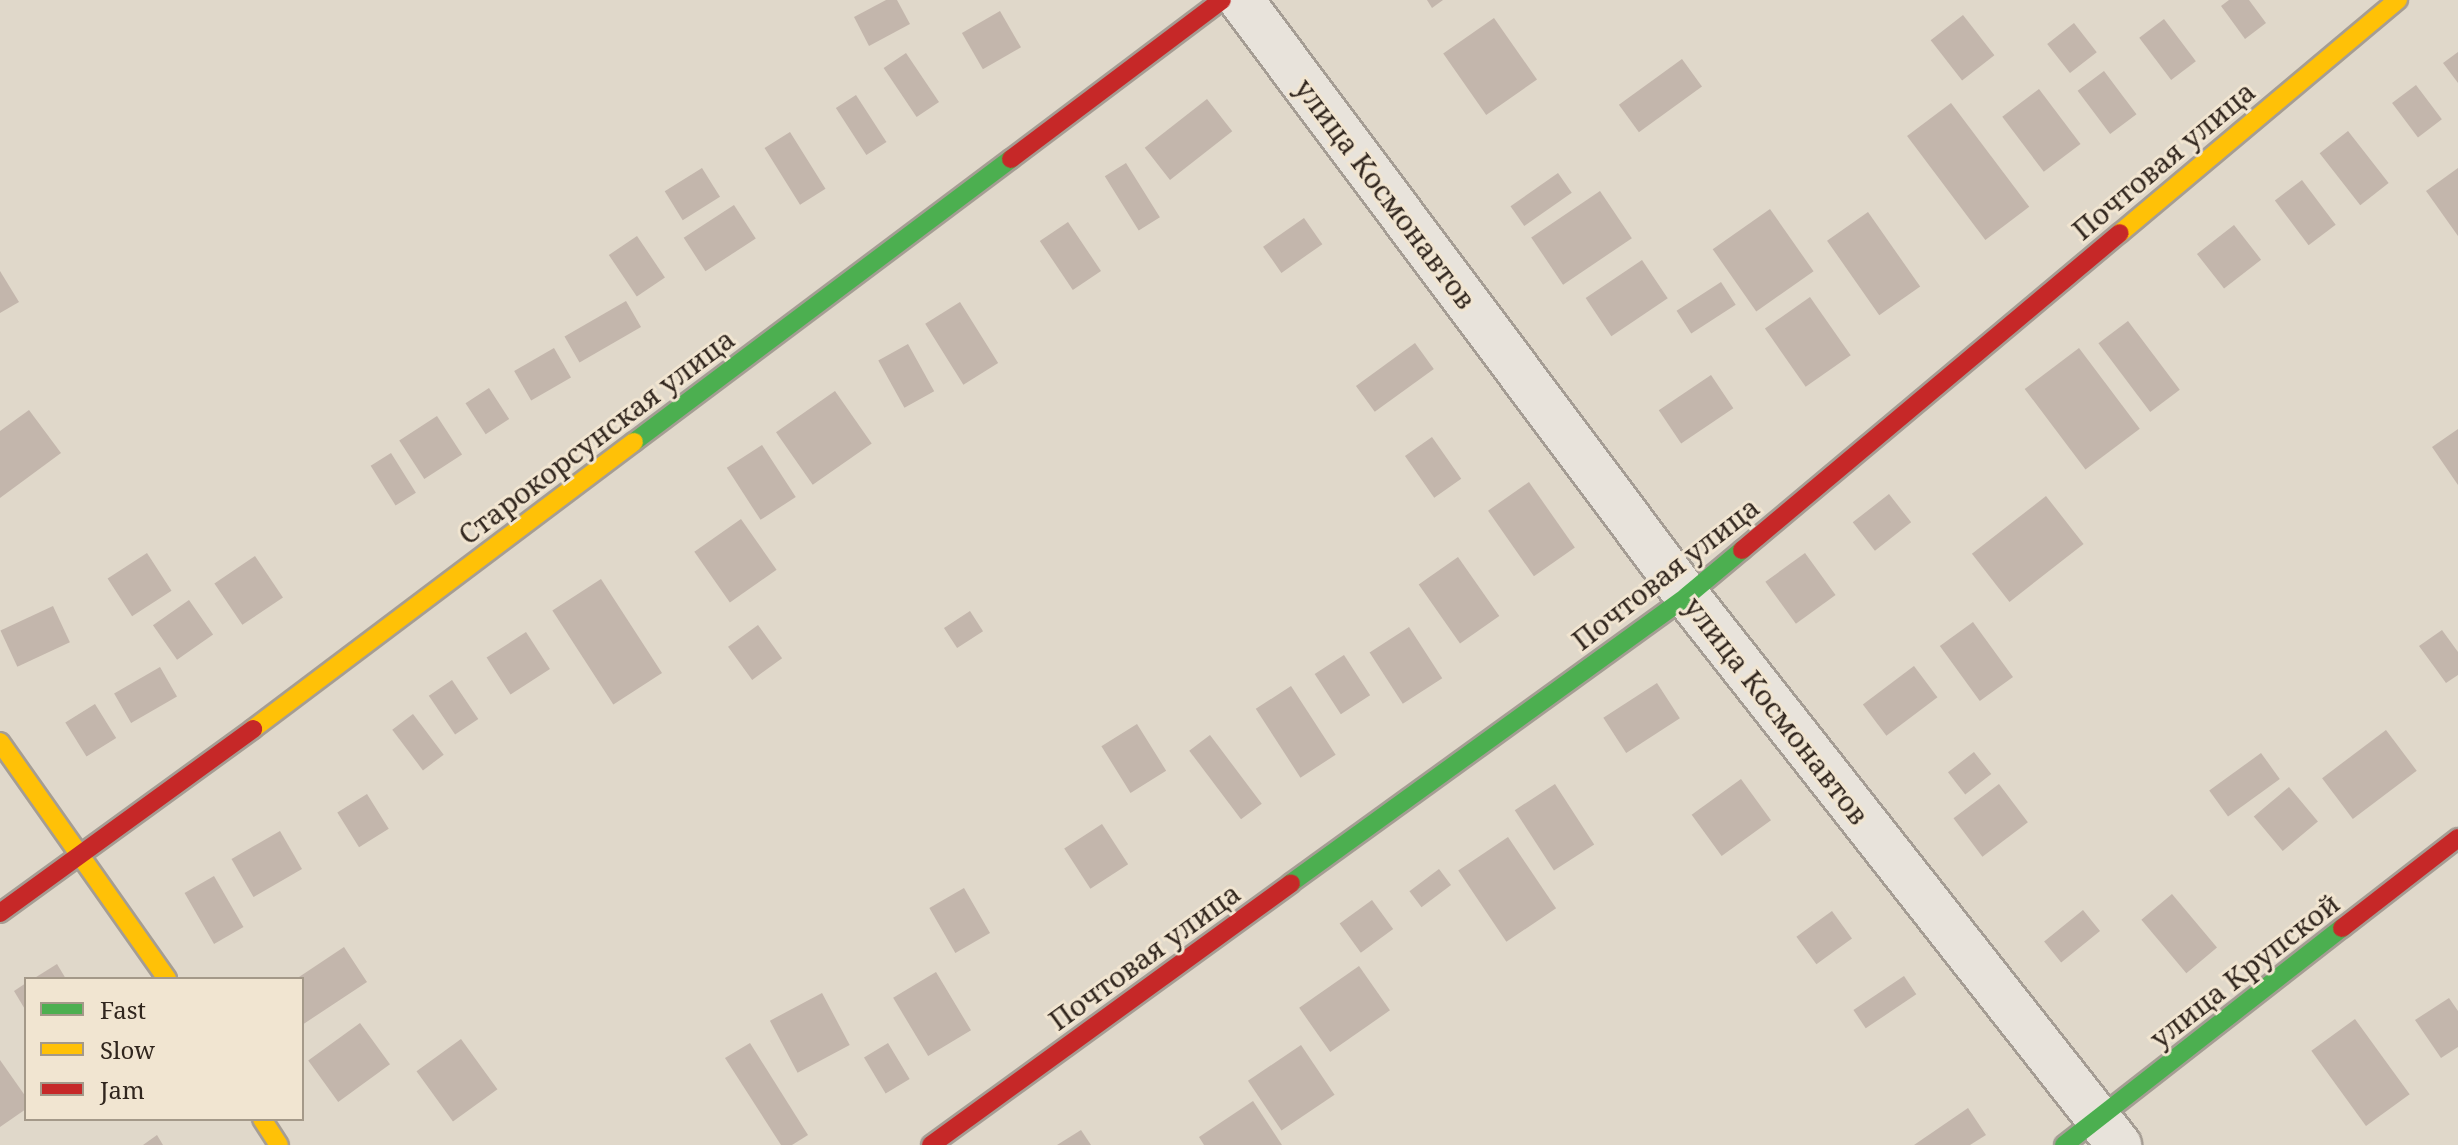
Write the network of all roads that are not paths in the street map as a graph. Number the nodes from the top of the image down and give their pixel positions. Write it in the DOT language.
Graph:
graph roads {
  1 [pos="1222,0"];
  2 [pos="1241,0"];
  3 [pos="2398,0"];
  4 [pos="1687,596"];
  5 [pos="0,742"];
  6 [pos="2458,838"];
  7 [pos="84,856"];
  8 [pos="0,913"];
  9 [pos="166,977"];
  10 [pos="263,1121"];
  11 [pos="2109,1132"];
  12 [pos="279,1145"];
  13 [pos="931,1145"];
  14 [pos="2064,1145"];
  1 -- 7 [label="street, Старокорсунская улица"];
  2 -- 4 [label="street, улица Космонавтов"];
  3 -- 4 [label="street, Почтовая улица"];
  4 -- 11 [label="street, улица Космонавтов"];
  4 -- 13 [label="street, Почтовая улица"];
  5 -- 7 [label="street"];
  6 -- 11 [label="street, улица Крупской"];
  7 -- 8 [label="street, Старокорсунская улица"];
  7 -- 9 [label="street"];
  10 -- 12 [label="street"];
  11 -- 14 [label="street, улица Крупской"];
}
